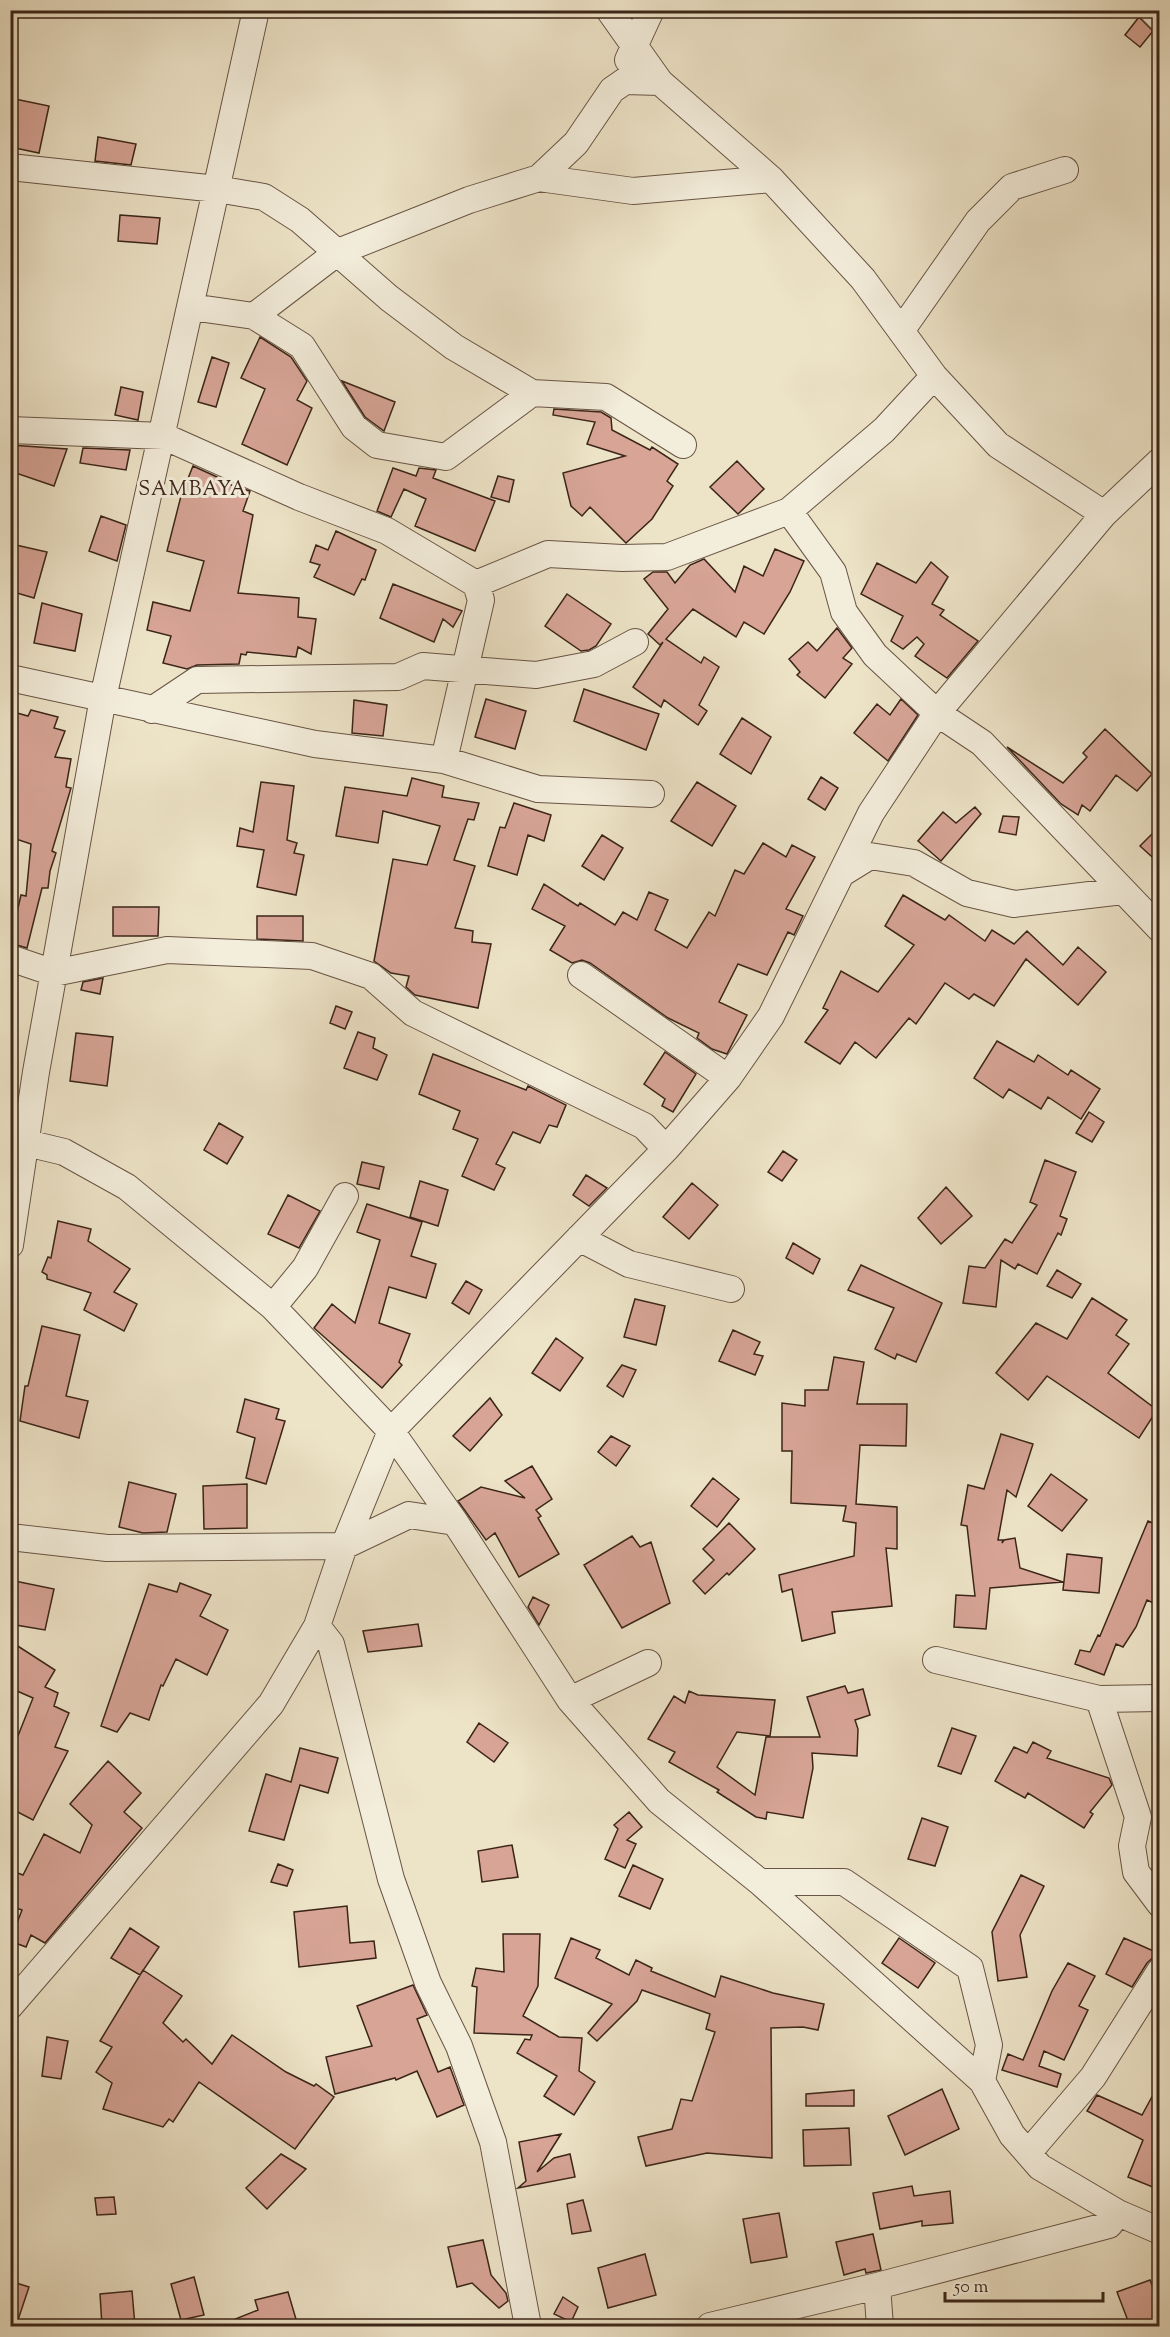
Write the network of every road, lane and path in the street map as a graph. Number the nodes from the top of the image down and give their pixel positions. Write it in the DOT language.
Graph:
graph roads {
  1 [pos="256,10"];
  2 [pos="609,10"];
  3 [pos="651,10"];
  4 [pos="1152,10"];
  5 [pos="1160,18"];
  6 [pos="634,49"];
  7 [pos="660,82"];
  8 [pos="612,90"];
  9 [pos="10,167"];
  10 [pos="1065,170"];
  11 [pos="539,178"];
  12 [pos="771,179"];
  13 [pos="217,189"];
  14 [pos="338,252"];
  15 [pos="191,307"];
  16 [pos="254,316"];
  17 [pos="901,331"];
  18 [pos="934,376"];
  19 [pos="532,393"];
  20 [pos="10,430"];
  21 [pos="163,436"];
  22 [pos="683,445"];
  23 [pos="1160,462"];
  24 [pos="789,511"];
  25 [pos="1104,514"];
  26 [pos="476,584"];
  27 [pos="635,642"];
  28 [pos="466,667"];
  29 [pos="10,678"];
  30 [pos="103,698"];
  31 [pos="152,710"];
  32 [pos="938,713"];
  33 [pos="444,760"];
  34 [pos="651,794"];
  35 [pos="844,872"];
  36 [pos="1123,891"];
  37 [pos="1160,929"];
  38 [pos="10,958"];
  39 [pos="54,973"];
  40 [pos="581,975"];
  41 [pos="728,1078"];
  42 [pos="18,1142"];
  43 [pos="666,1149"];
  44 [pos="345,1196"];
  45 [pos="579,1238"];
  46 [pos="10,1245"];
  47 [pos="731,1288"];
  48 [pos="273,1306"];
  49 [pos="391,1431"];
  50 [pos="455,1522"];
  51 [pos="10,1537"];
  52 [pos="344,1546"];
  53 [pos="317,1626"];
  54 [pos="936,1660"];
  55 [pos="648,1663"];
  56 [pos="1160,1698"];
  57 [pos="1099,1699"];
  58 [pos="570,1700"];
  59 [pos="760,1882"];
  60 [pos="1160,1904"];
  61 [pos="1160,1971"];
  62 [pos="10,2006"];
  63 [pos="982,2081"];
  64 [pos="1028,2153"];
  65 [pos="1118,2213"];
  66 [pos="1160,2231"];
  67 [pos="877,2286"];
  68 [pos="528,2326"];
  69 [pos="710,2326"];
  70 [pos="880,2326"];
  1 -- 13 [label="street"];
  2 -- 6 [label="street"];
  3 -- 6 [label="street"];
  4 -- 5 [label="street"];
  6 -- 7 [label="street"];
  6 -- 8 [label="street"];
  7 -- 8 [label="street"];
  7 -- 12 [label="street"];
  8 -- 11 [label="street"];
  9 -- 13 [label="street"];
  10 -- 17 [label="street"];
  11 -- 12 [label="street"];
  11 -- 14 [label="street"];
  12 -- 17 [label="street"];
  13 -- 14 [label="street"];
  13 -- 15 [label="street"];
  14 -- 16 [label="street"];
  14 -- 19 [label="street"];
  15 -- 16 [label="street"];
  15 -- 21 [label="street"];
  16 -- 19 [label="street"];
  17 -- 18 [label="street"];
  18 -- 24 [label="street"];
  18 -- 25 [label="street"];
  19 -- 22 [label="street"];
  20 -- 21 [label="street"];
  21 -- 26 [label="street"];
  21 -- 30 [label="street"];
  23 -- 25 [label="street"];
  24 -- 26 [label="street"];
  24 -- 32 [label="street"];
  25 -- 32 [label="street"];
  26 -- 28 [label="street"];
  27 -- 28 [label="street"];
  28 -- 31 [label="street"];
  28 -- 33 [label="street"];
  29 -- 30 [label="street"];
  30 -- 31 [label="street"];
  30 -- 39 [label="street"];
  31 -- 33 [label="street"];
  32 -- 35 [label="street"];
  32 -- 36 [label="street"];
  33 -- 34 [label="street"];
  35 -- 36 [label="street"];
  35 -- 41 [label="street"];
  36 -- 37 [label="street"];
  38 -- 39 [label="street"];
  39 -- 42 [label="street"];
  39 -- 43 [label="street"];
  40 -- 41 [label="street"];
  41 -- 43 [label="street"];
  42 -- 46 [label="street"];
  42 -- 48 [label="street"];
  43 -- 45 [label="street"];
  44 -- 48 [label="street"];
  45 -- 47 [label="street"];
  45 -- 49 [label="street"];
  48 -- 49 [label="street"];
  49 -- 50 [label="street"];
  49 -- 52 [label="street"];
  50 -- 52 [label="street"];
  50 -- 58 [label="street"];
  51 -- 52 [label="street"];
  52 -- 53 [label="street"];
  53 -- 62 [label="street"];
  53 -- 68 [label="street"];
  54 -- 57 [label="street"];
  55 -- 58 [label="street"];
  56 -- 57 [label="street"];
  57 -- 60 [label="street"];
  58 -- 59 [label="street"];
  59 -- 63 [label="street"];
  59 -- 63 [label="street"];
  61 -- 64 [label="street"];
  63 -- 64 [label="street"];
  64 -- 65 [label="street"];
  65 -- 66 [label="street"];
  65 -- 67 [label="street"];
  67 -- 69 [label="street"];
  67 -- 70 [label="street"];
}
